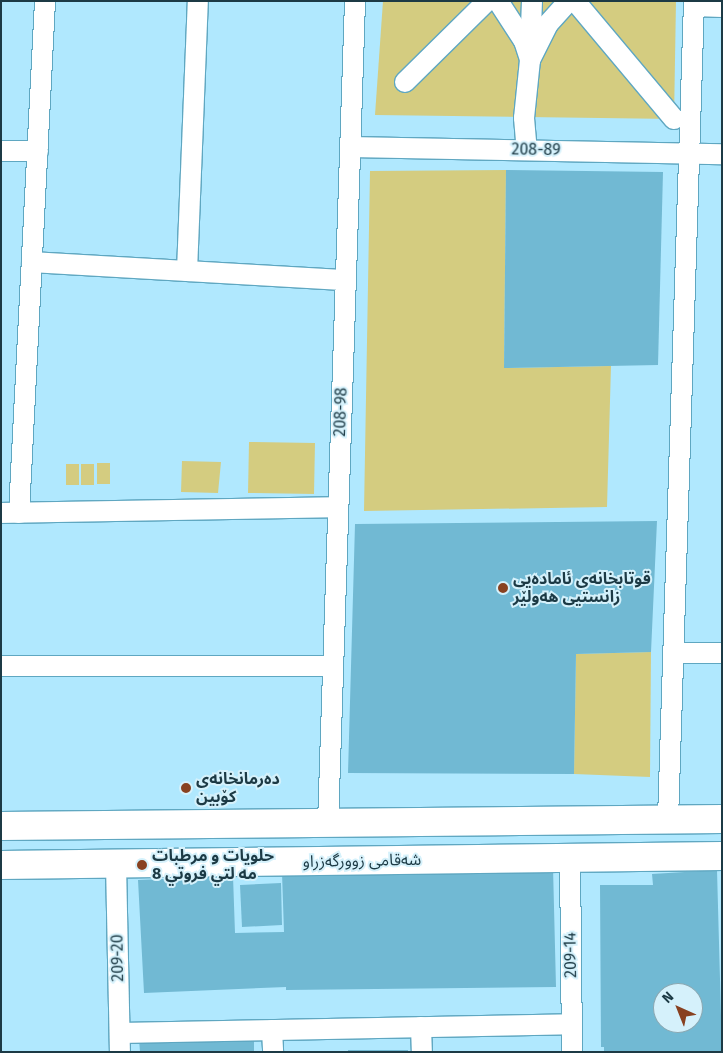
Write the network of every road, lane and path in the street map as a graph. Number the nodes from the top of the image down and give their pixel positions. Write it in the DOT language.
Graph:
graph roads {
  1 [pos="45,1"];
  2 [pos="198,1"];
  3 [pos="355,1"];
  4 [pos="487,1"];
  5 [pos="498,1"];
  6 [pos="532,1"];
  7 [pos="569,1"];
  8 [pos="575,1"];
  9 [pos="694,4"];
  10 [pos="722,7"];
  11 [pos="530,60"];
  12 [pos="405,82"];
  13 [pos="674,119"];
  14 [pos="350,146"];
  15 [pos="527,150"];
  16 [pos="1,151"];
  17 [pos="38,151"];
  18 [pos="689,153"];
  19 [pos="722,154"];
  20 [pos="32,262"];
  21 [pos="187,271"];
  22 [pos="345,280"];
  23 [pos="338,508"];
  24 [pos="10,513"];
  25 [pos="673,654"];
  26 [pos="722,654"];
  27 [pos="1,666"];
  28 [pos="332,666"];
  29 [pos="722,819"];
  30 [pos="668,820"];
  31 [pos="328,824"];
  32 [pos="28,825"];
  33 [pos="1,826"];
  34 [pos="722,856"];
  35 [pos="570,858"];
  36 [pos="28,864"];
  37 [pos="116,864"];
  38 [pos="1,865"];
  39 [pos="572,1024"];
  40 [pos="421,1027"];
  41 [pos="272,1030"];
  42 [pos="120,1042"];
  43 [pos="273,1052"];
  44 [pos="422,1052"];
  45 [pos="572,1052"];
  1 -- 17 [label="street"];
  2 -- 21 [label="street"];
  3 -- 14 [label="street, 208-98"];
  4 -- 12 [label="street"];
  5 -- 11 [label="street"];
  6 -- 11 [label="street"];
  7 -- 11 [label="street"];
  8 -- 13 [label="street"];
  9 -- 10 [label="street"];
  9 -- 18 [label="street"];
  11 -- 15 [label="street"];
  14 -- 15 [label="street, 208-89"];
  14 -- 22 [label="street, 208-98"];
  15 -- 18 [label="street, 208-89"];
  16 -- 17 [label="street"];
  17 -- 20 [label="street"];
  18 -- 19 [label="street, 208-89"];
  18 -- 25 [label="street"];
  20 -- 21 [label="street"];
  20 -- 24 [label="street"];
  21 -- 22 [label="street"];
  22 -- 23 [label="street, 208-98"];
  23 -- 24 [label="street"];
  23 -- 28 [label="street, 208-98"];
  25 -- 26 [label="street"];
  25 -- 30 [label="street"];
  27 -- 28 [label="street"];
  28 -- 31 [label="street, 208-98"];
  29 -- 30 [label="main road"];
  30 -- 31 [label="main road"];
  31 -- 32 [label="main road"];
  32 -- 33 [label="main road"];
  32 -- 36 [label="main road"];
  34 -- 35 [label="main road, شەقامی زوورگەزراو"];
  35 -- 37 [label="main road, شەقامی زوورگەزراو"];
  35 -- 39 [label="street, 209-14"];
  36 -- 37 [label="main road, شەقامی زوورگەزراو"];
  36 -- 38 [label="main road, شەقامی زوورگەزراو"];
  37 -- 42 [label="street, 209-20"];
  39 -- 40 [label="street"];
  39 -- 45 [label="street, 209-14"];
  40 -- 41 [label="street"];
  40 -- 44 [label="street"];
  41 -- 42 [label="street"];
  41 -- 43 [label="street"];
}
